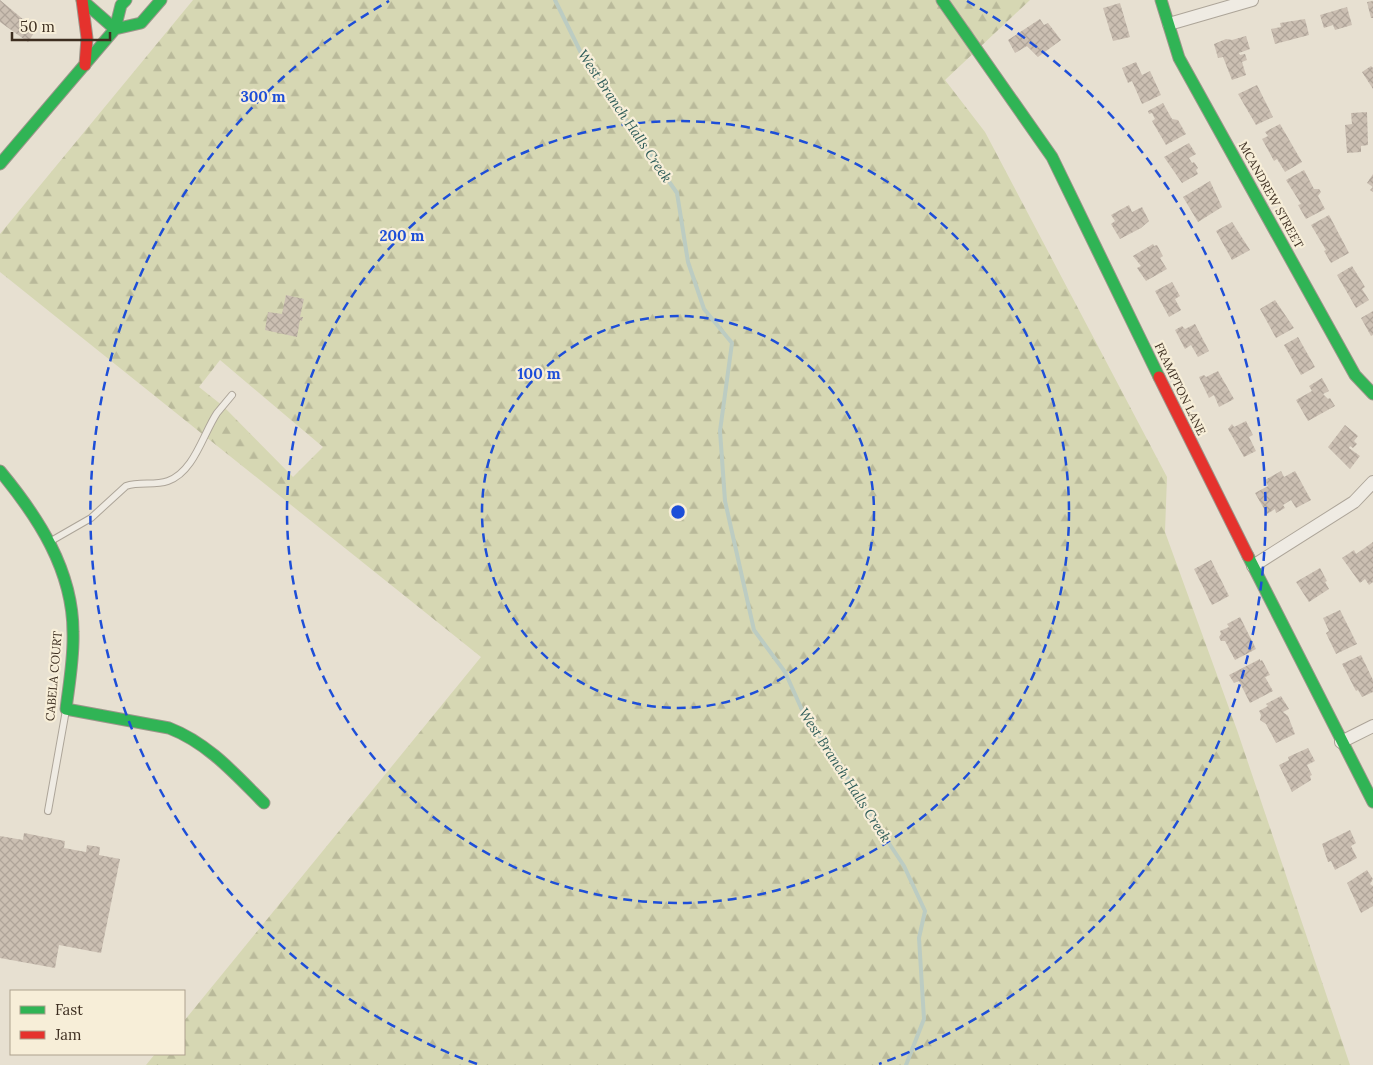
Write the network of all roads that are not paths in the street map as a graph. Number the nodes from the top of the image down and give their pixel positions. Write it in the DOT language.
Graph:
graph roads {
  1 [pos="82,0"];
  2 [pos="126,0"];
  3 [pos="161,0"];
  4 [pos="942,0"];
  5 [pos="1162,0"];
  6 [pos="1252,0"];
  7 [pos="1169,24"];
  8 [pos="115,29"];
  9 [pos="85,65"];
  10 [pos="0,164"];
  11 [pos="1373,394"];
  12 [pos="232,395"];
  13 [pos="0,471"];
  14 [pos="1373,482"];
  15 [pos="51,541"];
  16 [pos="1253,566"];
  17 [pos="66,709"];
  18 [pos="1373,726"];
  19 [pos="1341,742"];
  20 [pos="1373,802"];
  21 [pos="264,803"];
  22 [pos="48,811"];
  1 -- 8 [label="street"];
  1 -- 9 [label="street"];
  2 -- 8 [label="street"];
  3 -- 8 [label="street"];
  4 -- 16 [label="street, FRAMPTON LANE"];
  5 -- 7 [label="street, MCANDREW STREET"];
  6 -- 7 [label="street"];
  7 -- 11 [label="street, MCANDREW STREET"];
  8 -- 9 [label="street"];
  9 -- 10 [label="street"];
  12 -- 15 [label="lane"];
  13 -- 15 [label="street, CABELA COURT"];
  14 -- 16 [label="street"];
  15 -- 17 [label="street, CABELA COURT"];
  16 -- 19 [label="street, FRAMPTON LANE"];
  17 -- 21 [label="street"];
  17 -- 22 [label="lane, CABELA COURT"];
  18 -- 19 [label="street"];
  19 -- 20 [label="street, FRAMPTON LANE"];
}
